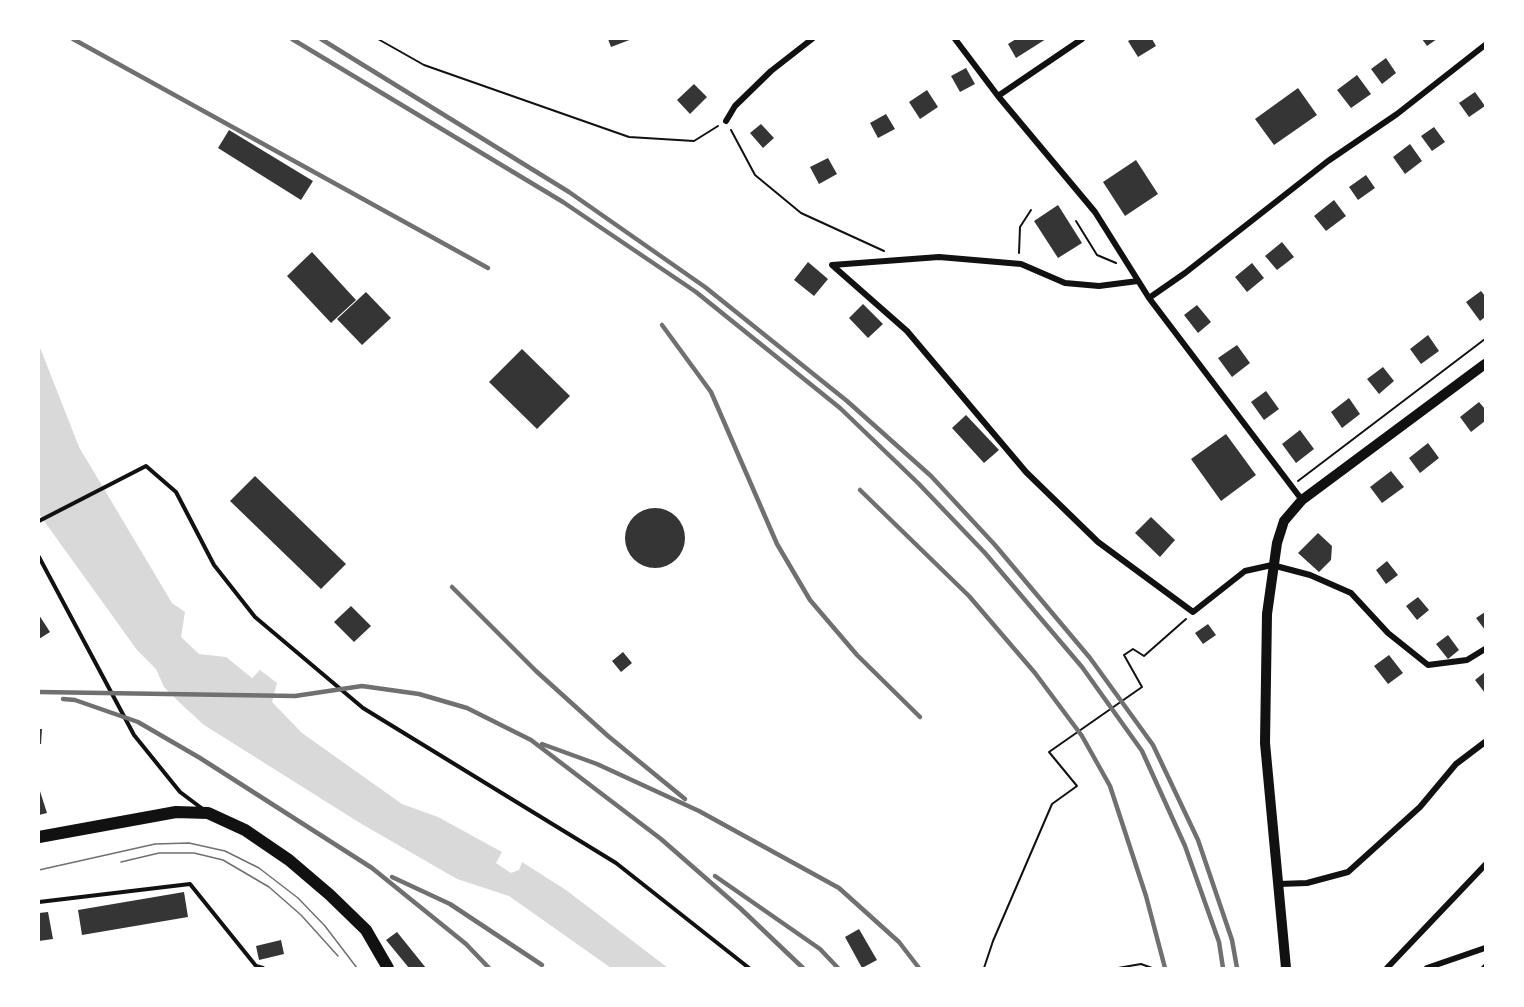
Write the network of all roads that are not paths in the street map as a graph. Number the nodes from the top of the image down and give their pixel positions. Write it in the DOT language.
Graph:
graph roads {
  1 [pos="812,39"];
  2 [pos="955,39"];
  3 [pos="1082,39"];
  4 [pos="1485,45"];
  5 [pos="998,96"];
  6 [pos="726,121"];
  7 [pos="1138,281"];
  8 [pos="1149,298"];
  9 [pos="1485,364"];
  10 [pos="1302,500"];
  11 [pos="39,520"];
  12 [pos="39,557"];
  13 [pos="1272,565"];
  14 [pos="1485,649"];
  15 [pos="1485,742"];
  16 [pos="208,813"];
  17 [pos="39,837"];
  18 [pos="1485,865"];
  19 [pos="1279,884"];
  20 [pos="39,902"];
  21 [pos="1485,948"];
  22 [pos="263,968"];
  23 [pos="388,968"];
  24 [pos="749,968"];
  25 [pos="1286,968"];
  26 [pos="1387,968"];
  27 [pos="1427,968"];
  1 -- 6 [label="street"];
  2 -- 5 [label="street"];
  3 -- 5 [label="street"];
  4 -- 8 [label="street"];
  5 -- 7 [label="street"];
  7 -- 8 [label="street"];
  7 -- 13 [label="street"];
  8 -- 10 [label="street"];
  9 -- 10 [label="street"];
  10 -- 13 [label="street"];
  11 -- 24 [label="lane"];
  12 -- 16 [label="lane"];
  13 -- 14 [label="street"];
  13 -- 19 [label="street"];
  15 -- 19 [label="street"];
  16 -- 17 [label="main road"];
  16 -- 23 [label="main road"];
  18 -- 26 [label="street"];
  19 -- 25 [label="street"];
  20 -- 22 [label="lane"];
  21 -- 27 [label="street"];
}
